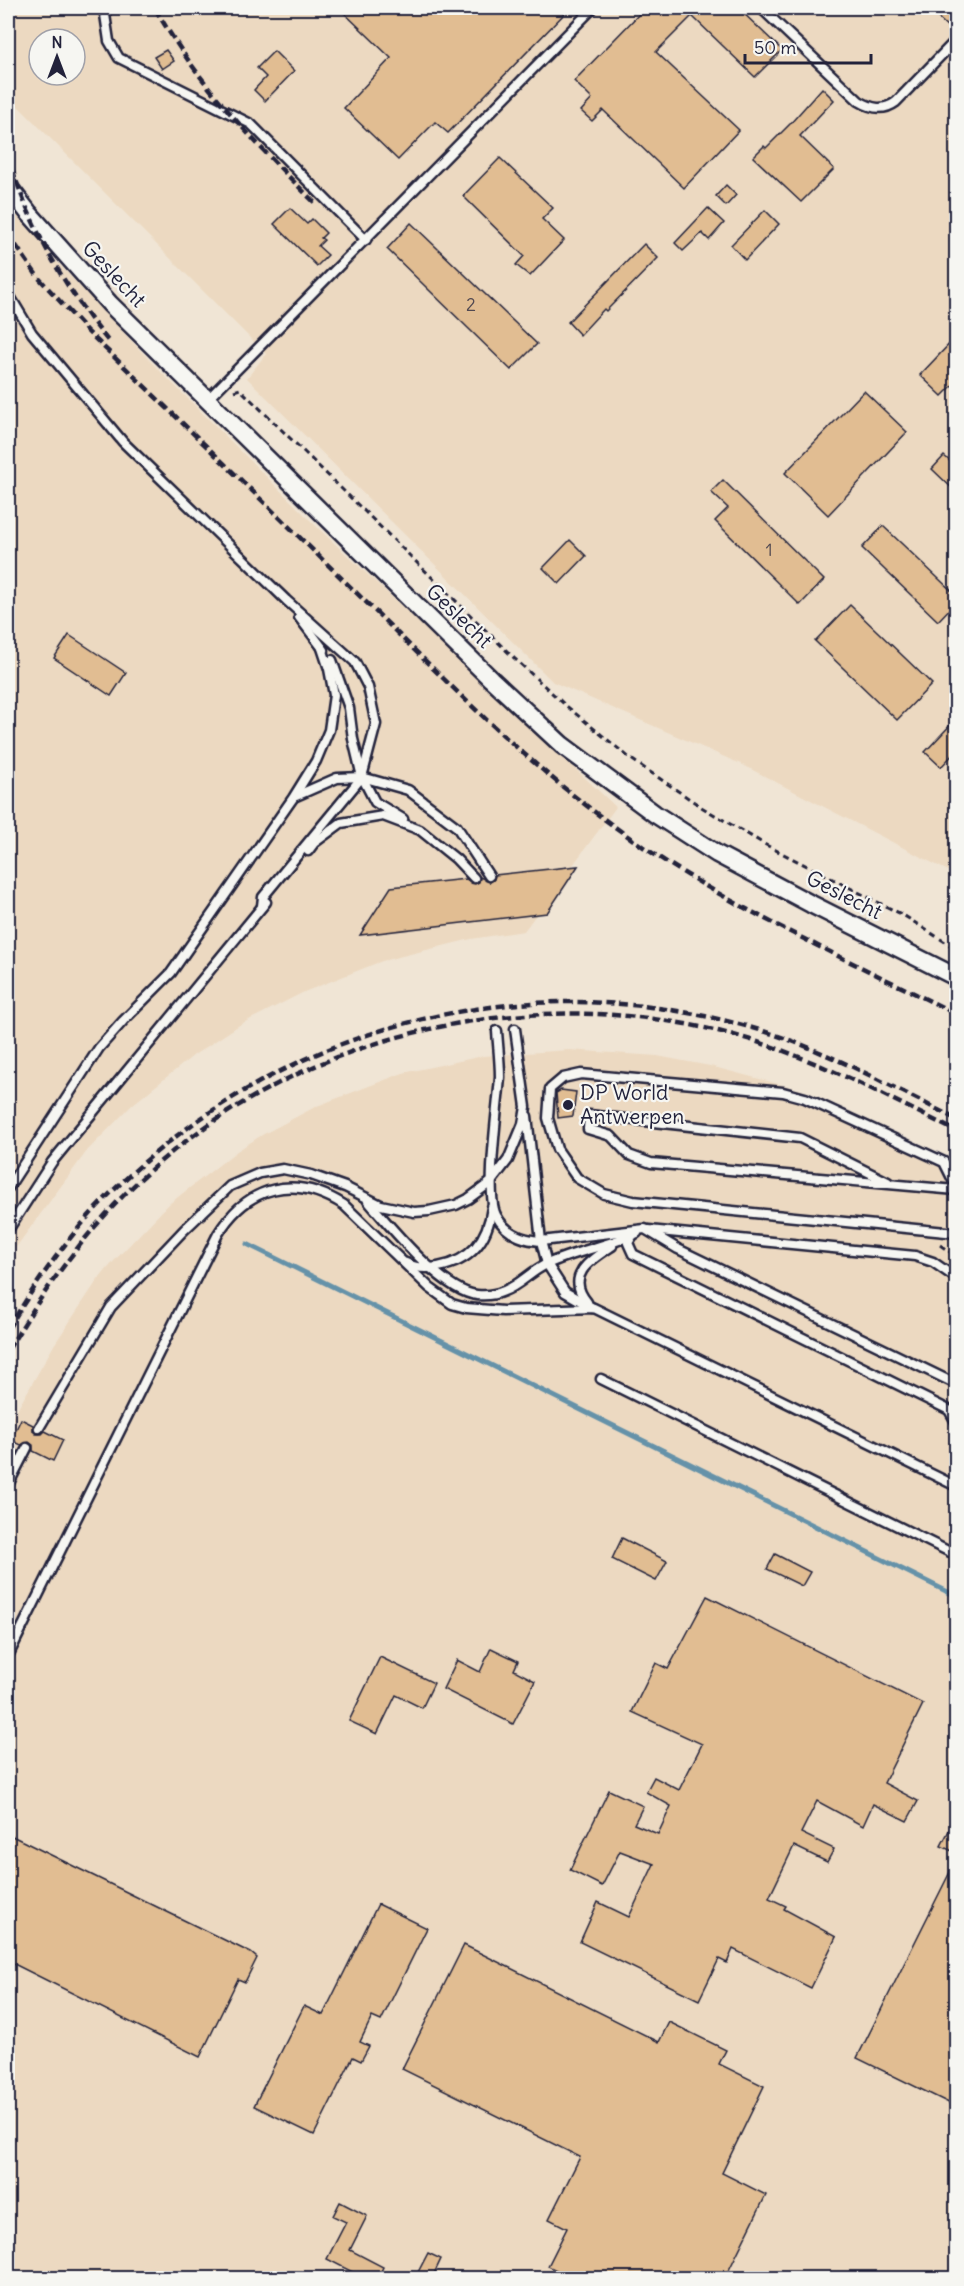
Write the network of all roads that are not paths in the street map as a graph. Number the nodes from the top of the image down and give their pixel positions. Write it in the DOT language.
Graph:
graph roads {
  1 [pos="104,8"];
  2 [pos="593,8"];
  3 [pos="761,8"];
  4 [pos="957,40"];
  5 [pos="8,186"];
  6 [pos="366,240"];
  7 [pos="8,293"];
  8 [pos="207,400"];
  9 [pos="286,600"];
  10 [pos="322,648"];
  11 [pos="362,777"];
  12 [pos="293,798"];
  13 [pos="420,830"];
  14 [pos="489,876"];
  15 [pos="474,878"];
  16 [pos="262,906"];
  17 [pos="957,977"];
  18 [pos="515,1029"];
  19 [pos="497,1031"];
  20 [pos="526,1107"];
  21 [pos="491,1182"];
  22 [pos="888,1182"];
  23 [pos="8,1188"];
  24 [pos="957,1188"];
  25 [pos="364,1197"];
  26 [pos="492,1205"];
  27 [pos="645,1229"];
  28 [pos="8,1230"];
  29 [pos="957,1233"];
  30 [pos="633,1234"];
  31 [pos="541,1241"];
  32 [pos="619,1241"];
  33 [pos="400,1261"];
  34 [pos="547,1264"];
  35 [pos="431,1268"];
  36 [pos="957,1278"];
  37 [pos="594,1308"];
  38 [pos="601,1379"];
  39 [pos="957,1384"];
  40 [pos="957,1422"];
  41 [pos="39,1428"];
  42 [pos="27,1448"];
  43 [pos="8,1485"];
  44 [pos="957,1486"];
  45 [pos="957,1555"];
  46 [pos="8,1656"];
  1 -- 6 [label="lane"];
  2 -- 6 [label="lane"];
  3 -- 4 [label="lane"];
  5 -- 8 [label="street, Geslecht"];
  6 -- 8 [label="lane"];
  7 -- 9 [label="lane"];
  8 -- 17 [label="street, Geslecht"];
  9 -- 10 [label="lane"];
  9 -- 11 [label="lane"];
  10 -- 11 [label="lane"];
  10 -- 12 [label="lane"];
  11 -- 12 [label="lane"];
  11 -- 13 [label="lane"];
  11 -- 14 [label="lane"];
  11 -- 16 [label="lane"];
  12 -- 23 [label="lane"];
  13 -- 15 [label="lane"];
  13 -- 16 [label="lane"];
  16 -- 28 [label="lane"];
  18 -- 20 [label="lane"];
  19 -- 21 [label="lane"];
  20 -- 21 [label="lane"];
  20 -- 31 [label="lane"];
  21 -- 25 [label="lane"];
  21 -- 26 [label="lane"];
  22 -- 22 [label="lane"];
  22 -- 24 [label="lane"];
  24 -- 29 [label="lane"];
  25 -- 35 [label="lane"];
  25 -- 41 [label="lane"];
  26 -- 31 [label="lane"];
  26 -- 35 [label="lane"];
  27 -- 30 [label="lane"];
  27 -- 31 [label="lane"];
  27 -- 36 [label="lane"];
  27 -- 39 [label="lane"];
  30 -- 32 [label="lane"];
  30 -- 40 [label="lane"];
  31 -- 34 [label="lane"];
  32 -- 34 [label="lane"];
  32 -- 37 [label="lane"];
  33 -- 35 [label="lane"];
  33 -- 37 [label="lane"];
  33 -- 46 [label="lane"];
  34 -- 35 [label="lane"];
  34 -- 37 [label="lane"];
  37 -- 44 [label="lane"];
  38 -- 45 [label="lane"];
  42 -- 43 [label="lane"];
}
